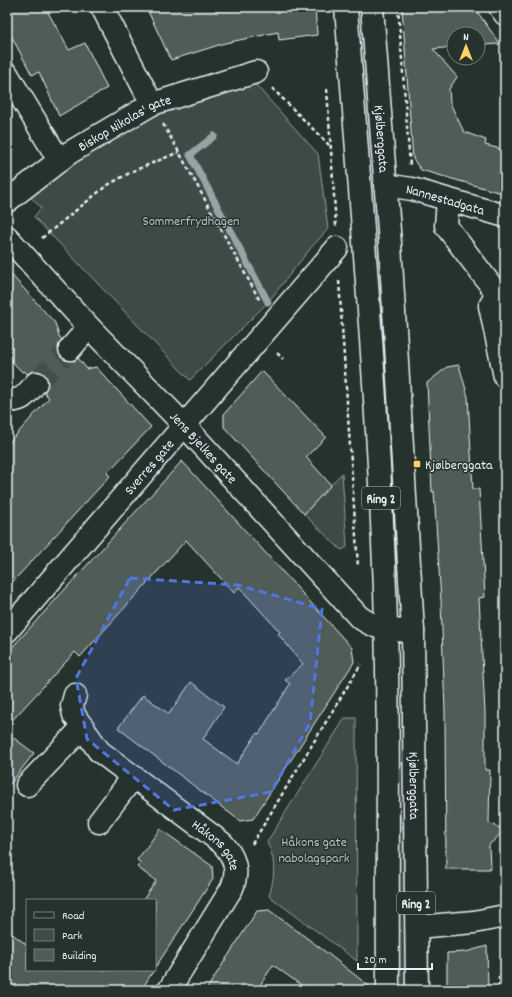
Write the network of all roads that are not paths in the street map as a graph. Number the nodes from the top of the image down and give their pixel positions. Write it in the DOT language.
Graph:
graph roads {
  1 [pos="102,7"];
  2 [pos="346,7"];
  3 [pos="372,7"];
  4 [pos="500,7"];
  5 [pos="505,14"];
  6 [pos="256,72"];
  7 [pos="7,74"];
  8 [pos="152,104"];
  9 [pos="59,160"];
  10 [pos="385,185"];
  11 [pos="448,200"];
  12 [pos="7,201"];
  13 [pos="505,216"];
  14 [pos="7,237"];
  15 [pos="337,248"];
  16 [pos="502,297"];
  17 [pos="89,327"];
  18 [pos="70,349"];
  19 [pos="505,377"];
  20 [pos="36,383"];
  21 [pos="7,401"];
  22 [pos="185,426"];
  23 [pos="386,630"];
  24 [pos="7,631"];
  25 [pos="413,631"];
  26 [pos="75,695"];
  27 [pos="83,727"];
  28 [pos="133,777"];
  29 [pos="27,785"];
  30 [pos="99,822"];
  31 [pos="505,916"];
  32 [pos="417,927"];
  33 [pos="169,990"];
  34 [pos="388,990"];
  35 [pos="417,990"];
  1 -- 8 [label="main road"];
  2 -- 23 [label="main road, Kjølberggata / Ring 2"];
  3 -- 10 [label="main road, Kjølberggata / Ring 2"];
  4 -- 5 [label="main road"];
  6 -- 8 [label="main road, Biskop Nikolas' gate"];
  7 -- 9 [label="main road"];
  8 -- 9 [label="main road, Biskop Nikolas' gate"];
  9 -- 12 [label="main road, Biskop Nikolas' gate"];
  10 -- 11 [label="main road, Nannestadgata"];
  10 -- 25 [label="main road, Kjølberggata / Ring 2"];
  11 -- 13 [label="main road, Nannestadgata"];
  11 -- 16 [label="main road"];
  14 -- 17 [label="main road, Jens Bjelkes gate"];
  15 -- 22 [label="main road, Sverres gate"];
  16 -- 19 [label="main road"];
  17 -- 18 [label="main road"];
  17 -- 22 [label="main road, Jens Bjelkes gate"];
  20 -- 21 [label="main road"];
  22 -- 23 [label="main road, Jens Bjelkes gate"];
  22 -- 24 [label="main road, Sverres gate"];
  23 -- 25 [label="main road, Jens Bjelkes gate"];
  23 -- 34 [label="main road, Kjølberggata / Ring 2"];
  25 -- 32 [label="main road, Kjølberggata / Ring 2"];
  26 -- 27 [label="main road, Håkons gate"];
  27 -- 28 [label="main road, Håkons gate"];
  27 -- 29 [label="main road"];
  28 -- 30 [label="main road"];
  28 -- 33 [label="main road, Håkons gate"];
  31 -- 32 [label="main road"];
  32 -- 35 [label="main road, Kjølberggata / Ring 2"];
}
